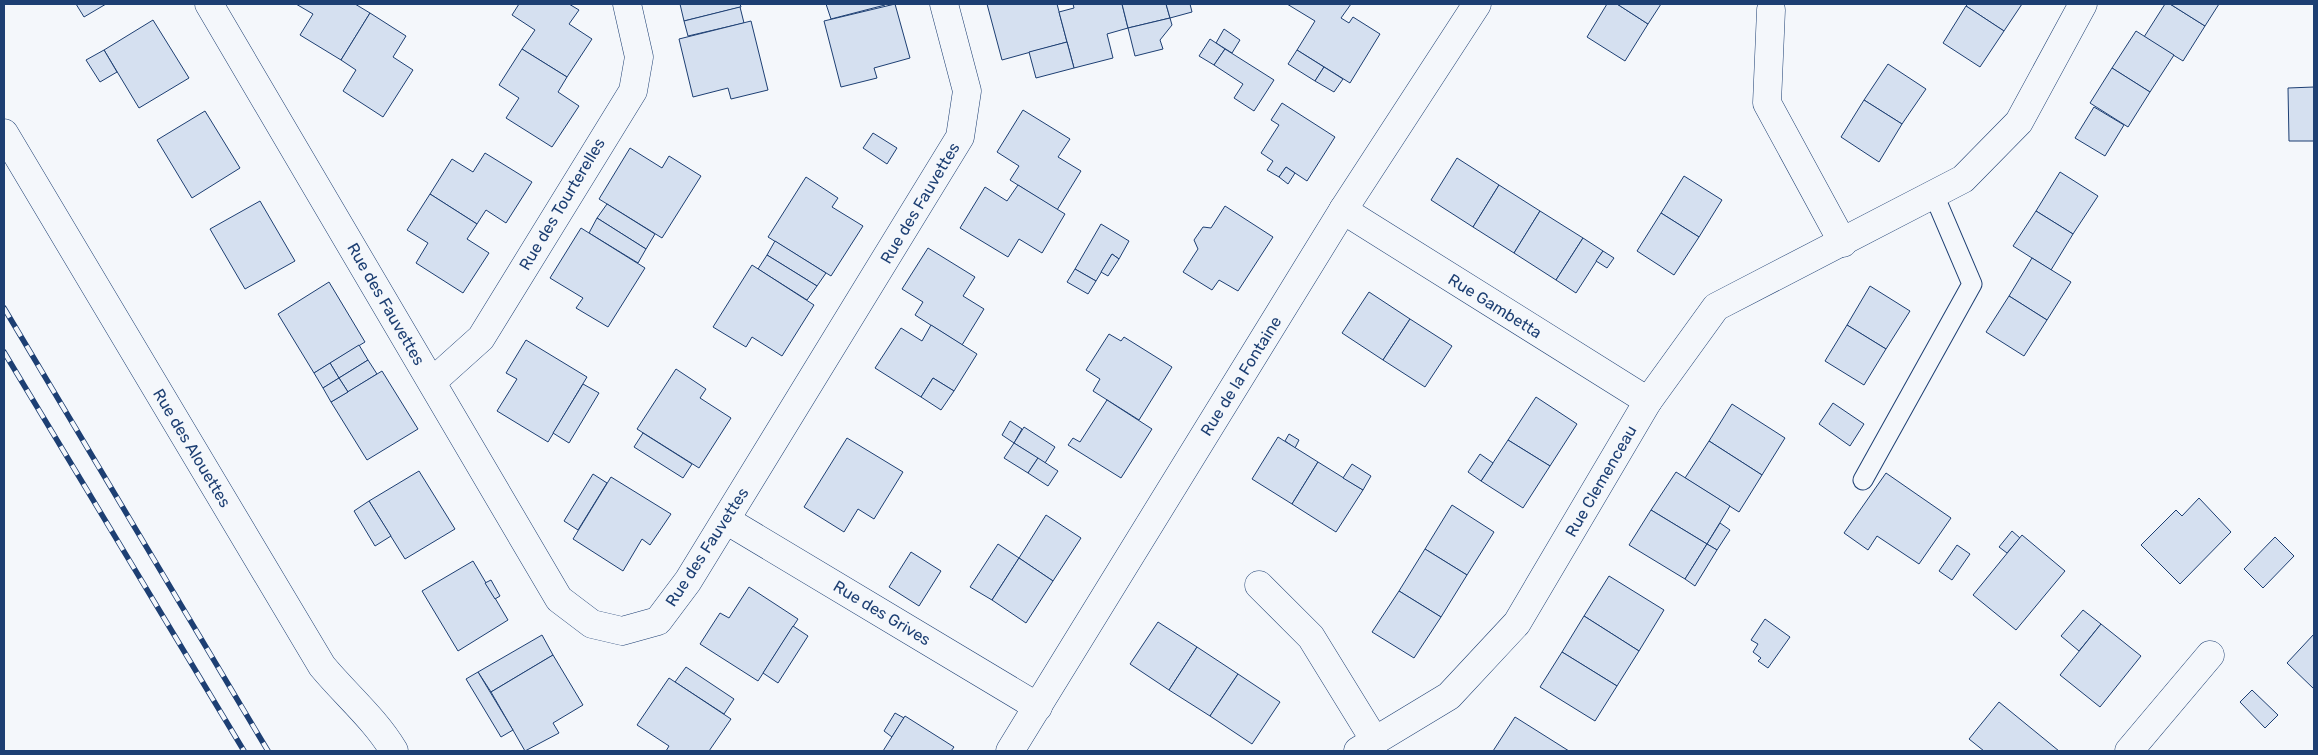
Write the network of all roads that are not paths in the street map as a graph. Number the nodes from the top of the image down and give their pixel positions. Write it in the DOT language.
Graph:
graph roads {
  1 [pos="209,4"];
  2 [pos="627,4"];
  3 [pos="944,4"];
  4 [pos="1477,4"];
  5 [pos="2083,4"];
  6 [pos="1771,10"];
  7 [pos="4,133"];
  8 [pos="1934,195"];
  9 [pos="1343,210"];
  10 [pos="1843,242"];
  11 [pos="432,382"];
  12 [pos="1648,401"];
  13 [pos="1863,480"];
  14 [pos="726,520"];
  15 [pos="1259,585"];
  16 [pos="2210,655"];
  17 [pos="1038,707"];
  18 [pos="1367,746"];
  19 [pos="394,751"];
  20 [pos="1010,751"];
  21 [pos="2129,751"];
  1 -- 11 [label="street, Rue des Fauvettes"];
  2 -- 11 [label="street, Rue des Tourterelles"];
  3 -- 14 [label="street, Rue des Fauvettes"];
  4 -- 9 [label="street, Rue de la Fontaine"];
  5 -- 8 [label="street, Rue Clemenceau"];
  6 -- 10 [label="street"];
  7 -- 19 [label="street, Rue des Alouettes"];
  8 -- 10 [label="street, Rue Clemenceau"];
  8 -- 13 [label="lane"];
  9 -- 12 [label="street, Rue Gambetta"];
  9 -- 17 [label="street, Rue de la Fontaine"];
  10 -- 12 [label="street, Rue Clemenceau"];
  11 -- 14 [label="street, Rue des Fauvettes"];
  12 -- 18 [label="street, Rue Clemenceau"];
  14 -- 17 [label="street, Rue des Grives"];
  15 -- 18 [label="street, Rue Clemenceau"];
  16 -- 21 [label="street"];
  17 -- 20 [label="street, Rue de la Fontaine"];
}
